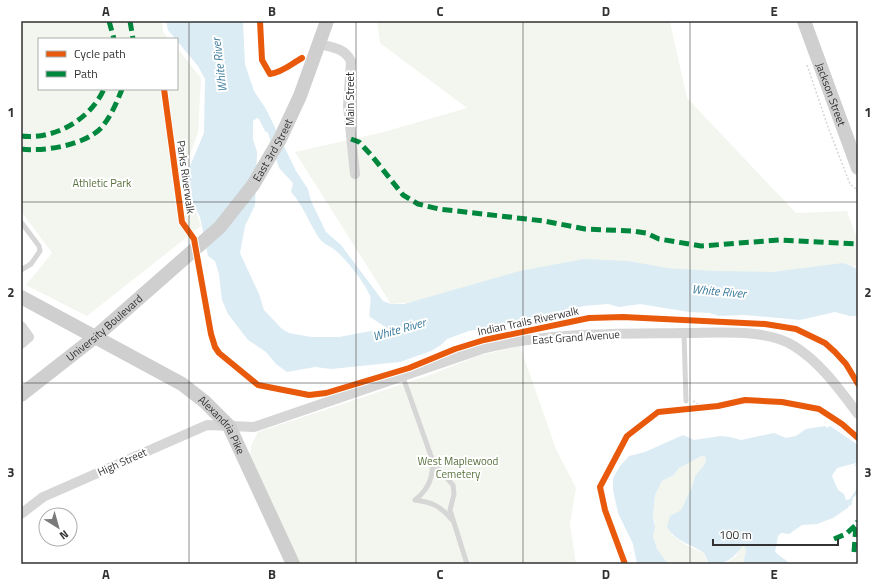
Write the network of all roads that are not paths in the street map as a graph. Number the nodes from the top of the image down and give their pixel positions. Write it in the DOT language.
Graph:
graph roads {
  1 [pos="327,21"];
  2 [pos="804,21"];
  3 [pos="319,44"];
  4 [pos="858,168"];
  5 [pos="354,174"];
  6 [pos="21,222"];
  7 [pos="186,259"];
  8 [pos="21,270"];
  9 [pos="21,297"];
  10 [pos="21,326"];
  11 [pos="684,333"];
  12 [pos="95,337"];
  13 [pos="22,344"];
  14 [pos="403,377"];
  15 [pos="21,395"];
  16 [pos="686,401"];
  17 [pos="858,414"];
  18 [pos="229,426"];
  19 [pos="430,456"];
  20 [pos="21,514"];
  21 [pos="452,520"];
  22 [pos="293,564"];
  23 [pos="467,564"];
  1 -- 3 [label="main road, East 3rd Street"];
  2 -- 4 [label="main road, Jackson Street"];
  3 -- 5 [label="street, Main Street"];
  3 -- 7 [label="main road, East 3rd Street"];
  6 -- 8 [label="lane"];
  7 -- 12 [label="main road, University Boulevard"];
  9 -- 12 [label="main road, Alexandria Pike"];
  10 -- 13 [label="street"];
  11 -- 14 [label="street, East Grand Avenue"];
  11 -- 16 [label="lane"];
  11 -- 17 [label="street, East Grand Avenue"];
  12 -- 15 [label="main road, University Boulevard"];
  12 -- 18 [label="main road, Alexandria Pike"];
  14 -- 18 [label="street, East Grand Avenue"];
  14 -- 19 [label="lane"];
  18 -- 20 [label="street, High Street"];
  18 -- 22 [label="main road, Alexandria Pike"];
  19 -- 21 [label="lane"];
  19 -- 21 [label="lane"];
  21 -- 23 [label="lane"];
}
